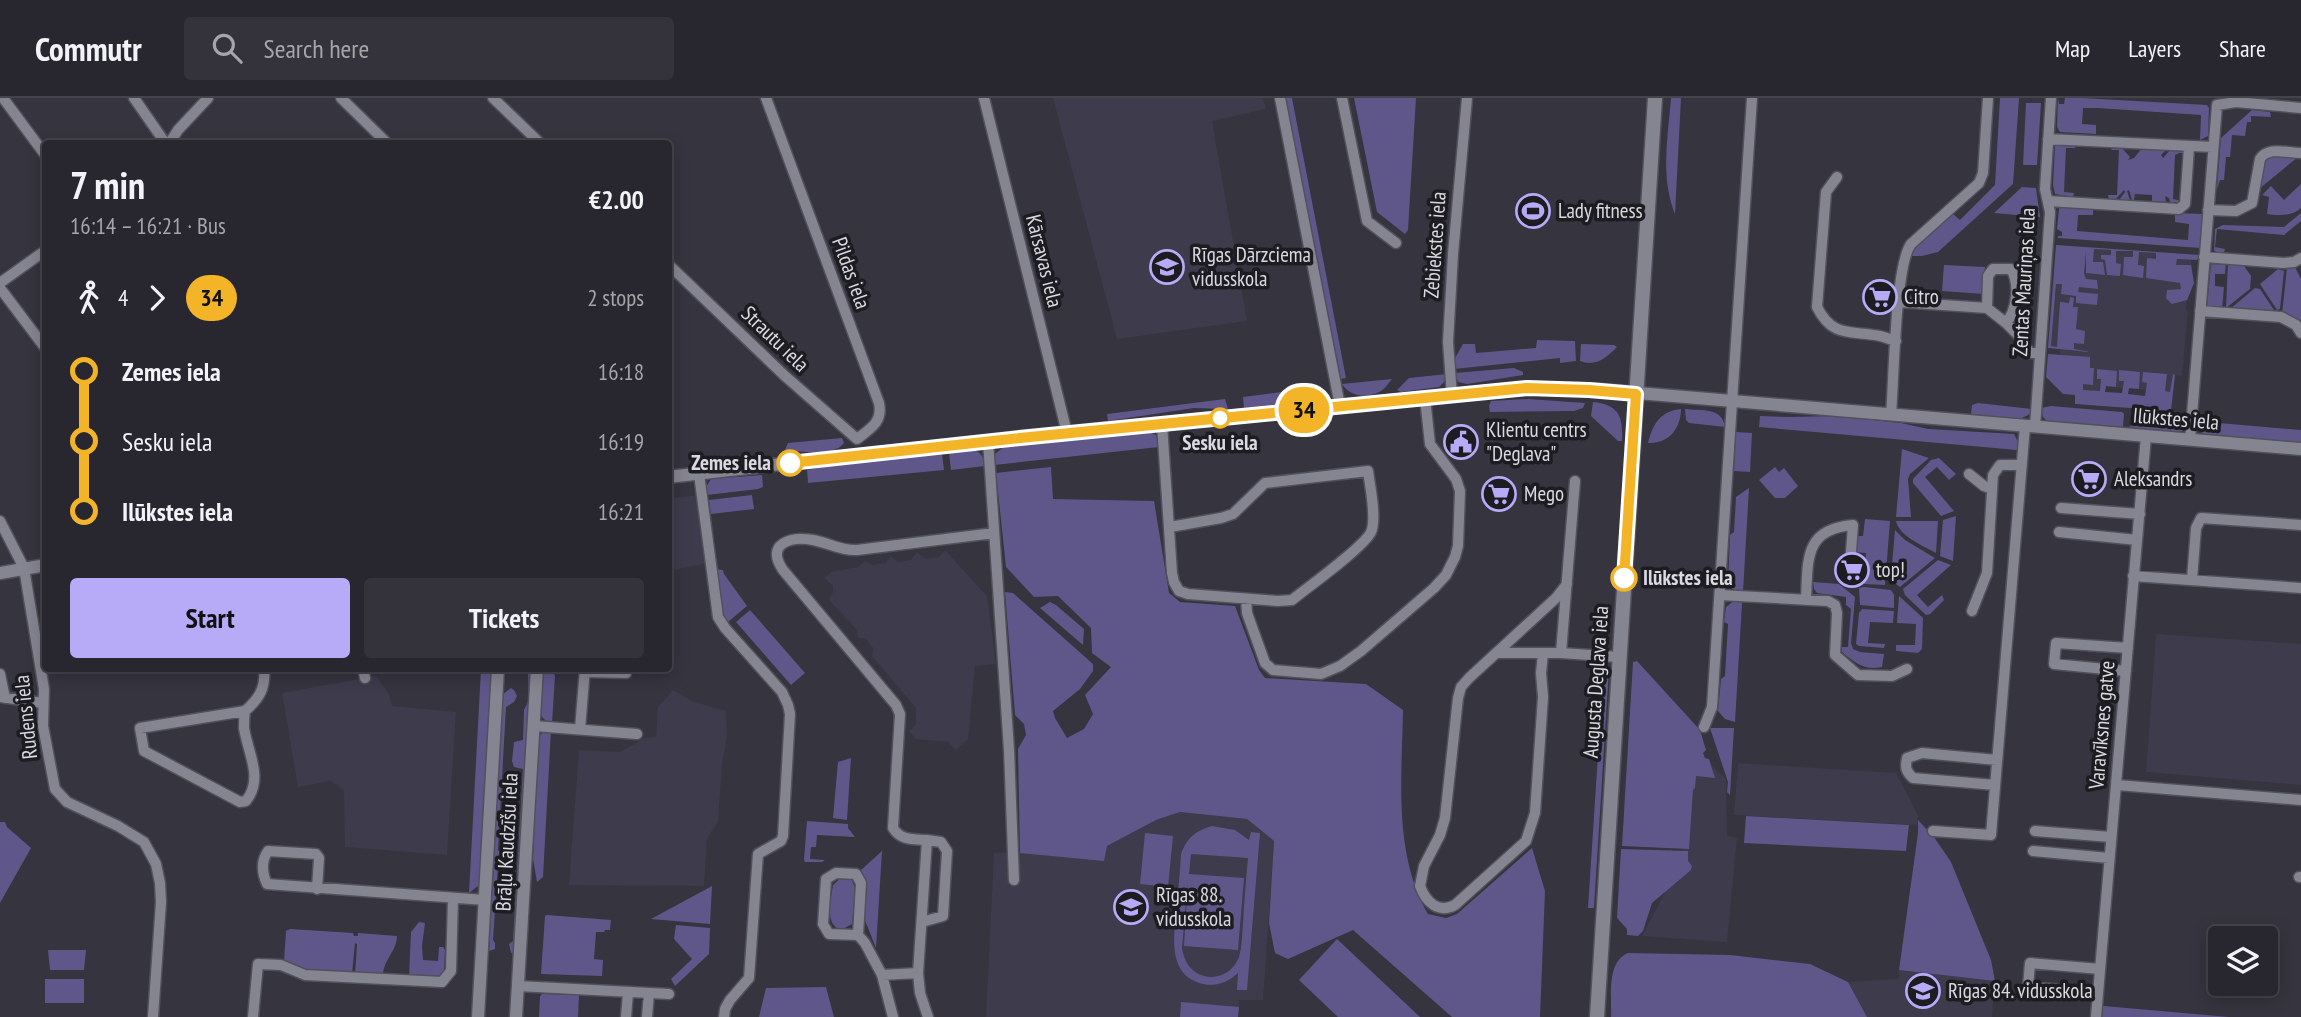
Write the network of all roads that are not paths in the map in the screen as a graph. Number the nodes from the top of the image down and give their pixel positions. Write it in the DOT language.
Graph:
graph roads {
  1 [pos="3,98"];
  2 [pos="134,98"];
  3 [pos="208,98"];
  4 [pos="341,98"];
  5 [pos="493,98"];
  6 [pos="766,98"];
  7 [pos="984,98"];
  8 [pos="1280,98"];
  9 [pos="1342,98"];
  10 [pos="1467,98"];
  11 [pos="1655,98"];
  12 [pos="1752,98"];
  13 [pos="1988,98"];
  14 [pos="2051,98"];
  15 [pos="2301,108"];
  16 [pos="2048,139"];
  17 [pos="164,140"];
  18 [pos="170,140"];
  19 [pos="384,140"];
  20 [pos="537,140"];
  21 [pos="2213,147"];
  22 [pos="2189,148"];
  23 [pos="42,151"];
  24 [pos="2301,153"];
  25 [pos="1837,177"];
  26 [pos="2048,201"];
  27 [pos="2207,210"];
  28 [pos="1396,243"];
  29 [pos="42,253"];
  30 [pos="2204,257"];
  31 [pos="2301,258"];
  32 [pos="672,268"];
  33 [pos="0,286"];
  34 [pos="1899,302"];
  35 [pos="1987,309"];
  36 [pos="2200,311"];
  37 [pos="2006,323"];
  38 [pos="2301,333"];
  39 [pos="1896,341"];
  40 [pos="42,344"];
  41 [pos="2040,353"];
  42 [pos="1636,394"];
  43 [pos="1452,396"];
  44 [pos="1425,398"];
  45 [pos="1733,403"];
  46 [pos="1340,406"];
  47 [pos="1891,414"];
  48 [pos="1162,424"];
  49 [pos="2030,426"];
  50 [pos="1067,433"];
  51 [pos="2146,436"];
  52 [pos="857,439"];
  53 [pos="2190,440"];
  54 [pos="988,441"];
  55 [pos="2301,449"];
  56 [pos="859,455"];
  57 [pos="2022,465"];
  58 [pos="699,474"];
  59 [pos="1969,474"];
  60 [pos="672,477"];
  61 [pos="1575,481"];
  62 [pos="1992,489"];
  63 [pos="2061,508"];
  64 [pos="2140,514"];
  65 [pos="0,521"];
  66 [pos="2301,525"];
  67 [pos="1170,527"];
  68 [pos="994,533"];
  69 [pos="2059,533"];
  70 [pos="2137,540"];
  71 [pos="1851,552"];
  72 [pos="42,566"];
  73 [pos="24,568"];
  74 [pos="0,573"];
  75 [pos="2133,576"];
  76 [pos="2192,579"];
  77 [pos="1567,584"];
  78 [pos="2301,588"];
  79 [pos="1720,595"];
  80 [pos="1246,599"];
  81 [pos="1807,600"];
  82 [pos="1972,611"];
  83 [pos="2128,648"];
  84 [pos="1497,653"];
  85 [pos="1543,653"];
  86 [pos="1561,653"];
  87 [pos="1619,657"];
  88 [pos="1908,668"];
  89 [pos="2126,671"];
  90 [pos="264,672"];
  91 [pos="498,672"];
  92 [pos="537,672"];
  93 [pos="584,672"];
  94 [pos="0,674"];
  95 [pos="2,698"];
  96 [pos="43,703"];
  97 [pos="245,711"];
  98 [pos="534,726"];
  99 [pos="1704,727"];
  100 [pos="580,729"];
  101 [pos="637,734"];
  102 [pos="1997,760"];
  103 [pos="1995,785"];
  104 [pos="2117,785"];
  105 [pos="2301,800"];
  106 [pos="1933,831"];
  107 [pos="2035,831"];
  108 [pos="2111,837"];
  109 [pos="928,840"];
  110 [pos="2033,851"];
  111 [pos="2109,858"];
  112 [pos="1014,880"];
  113 [pos="317,888"];
  114 [pos="453,898"];
  115 [pos="485,900"];
  116 [pos="922,922"];
  117 [pos="858,936"];
  118 [pos="2100,969"];
  119 [pos="918,972"];
  120 [pos="882,975"];
  121 [pos="518,986"];
  122 [pos="628,993"];
  123 [pos="649,993"];
  124 [pos="2098,993"];
  125 [pos="669,994"];
  126 [pos="153,1017"];
  127 [pos="253,1017"];
  128 [pos="478,1017"];
  129 [pos="516,1017"];
  130 [pos="626,1017"];
  131 [pos="647,1017"];
  132 [pos="724,1017"];
  133 [pos="893,1017"];
  134 [pos="928,1017"];
  135 [pos="1597,1017"];
  136 [pos="2096,1017"];
  1 -- 23 [label="street"];
  2 -- 17 [label="street"];
  3 -- 18 [label="street"];
  4 -- 19 [label="street"];
  5 -- 20 [label="street"];
  6 -- 52 [label="street, Pildas iela"];
  7 -- 50 [label="street, Kārsavas iela"];
  8 -- 46 [label="street"];
  9 -- 28 [label="street"];
  10 -- 43 [label="street, Zebiekstes iela"];
  11 -- 42 [label="main road, Augusta Deglava iela"];
  12 -- 45 [label="street"];
  13 -- 34 [label="street"];
  14 -- 16 [label="street, Zentas Mauriņas iela"];
  15 -- 21 [label="street"];
  16 -- 22 [label="street"];
  16 -- 26 [label="street, Zentas Mauriņas iela"];
  21 -- 22 [label="street"];
  21 -- 27 [label="street"];
  22 -- 26 [label="street"];
  24 -- 27 [label="street"];
  25 -- 39 [label="street"];
  26 -- 41 [label="street, Zentas Mauriņas iela"];
  27 -- 30 [label="street"];
  29 -- 33 [label="street"];
  30 -- 31 [label="street"];
  30 -- 36 [label="street"];
  32 -- 52 [label="street, Strautu iela"];
  33 -- 40 [label="street"];
  34 -- 35 [label="street"];
  34 -- 39 [label="street"];
  35 -- 37 [label="street"];
  35 -- 37 [label="street"];
  36 -- 38 [label="street"];
  36 -- 53 [label="street"];
  37 -- 41 [label="street"];
  39 -- 47 [label="street"];
  41 -- 49 [label="street, Zentas Mauriņas iela"];
  42 -- 43 [label="street, Ilūkstes iela"];
  42 -- 45 [label="street, Ilūkstes iela"];
  42 -- 87 [label="main road, Augusta Deglava iela"];
  43 -- 44 [label="street, Ilūkstes iela"];
  44 -- 46 [label="street, Ilūkstes iela"];
  44 -- 80 [label="street"];
  45 -- 47 [label="street, Ilūkstes iela"];
  45 -- 79 [label="street"];
  46 -- 48 [label="street, Ilūkstes iela"];
  47 -- 49 [label="street, Ilūkstes iela"];
  48 -- 50 [label="street, Ilūkstes iela"];
  48 -- 67 [label="street"];
  49 -- 51 [label="street, Ilūkstes iela"];
  49 -- 57 [label="street, Zentas Mauriņas iela"];
  50 -- 54 [label="street, Ilūkstes iela"];
  51 -- 53 [label="street, Ilūkstes iela"];
  51 -- 64 [label="street, Varavīksnes gatve"];
  52 -- 56 [label="street"];
  53 -- 55 [label="street, Ilūkstes iela"];
  54 -- 56 [label="street, Ilūkstes iela"];
  54 -- 68 [label="street"];
  56 -- 58 [label="street, Ilūkstes iela"];
  57 -- 62 [label="street"];
  57 -- 102 [label="street, Zentas Mauriņas iela"];
  58 -- 60 [label="street, Ilūkstes iela"];
  58 -- 132 [label="street"];
  59 -- 62 [label="street"];
  61 -- 77 [label="street"];
  62 -- 82 [label="street"];
  63 -- 64 [label="street"];
  64 -- 70 [label="street, Varavīksnes gatve"];
  65 -- 73 [label="street, Rudens iela"];
  66 -- 76 [label="street"];
  67 -- 80 [label="street"];
  67 -- 80 [label="street"];
  68 -- 109 [label="street"];
  68 -- 112 [label="street"];
  69 -- 70 [label="street"];
  70 -- 75 [label="street, Varavīksnes gatve"];
  71 -- 81 [label="street"];
  72 -- 73 [label="street"];
  73 -- 74 [label="street"];
  73 -- 96 [label="street, Rudens iela"];
  75 -- 76 [label="street"];
  75 -- 83 [label="street, Varavīksnes gatve"];
  76 -- 78 [label="street"];
  77 -- 84 [label="street"];
  77 -- 86 [label="street"];
  79 -- 81 [label="street"];
  79 -- 99 [label="street"];
  81 -- 88 [label="street"];
  83 -- 89 [label="street, Varavīksnes gatve"];
  83 -- 89 [label="street"];
  84 -- 85 [label="street"];
  84 -- 85 [label="street"];
  85 -- 86 [label="street"];
  86 -- 87 [label="street"];
  87 -- 135 [label="main road, Augusta Deglava iela"];
  89 -- 104 [label="street, Varavīksnes gatve"];
  90 -- 97 [label="street"];
  91 -- 115 [label="street, Brāļu Kaudzīšu iela"];
  92 -- 98 [label="street, Brāļu Kaudzīšu iela"];
  93 -- 100 [label="street"];
  94 -- 95 [label="street"];
  95 -- 96 [label="street"];
  96 -- 126 [label="street, Rudens iela"];
  97 -- 97 [label="street"];
  98 -- 100 [label="street"];
  98 -- 121 [label="street, Brāļu Kaudzīšu iela"];
  100 -- 101 [label="street"];
  102 -- 103 [label="street, Zentas Mauriņas iela"];
  102 -- 103 [label="street"];
  103 -- 106 [label="street, Zentas Mauriņas iela"];
  104 -- 105 [label="street"];
  104 -- 108 [label="street, Varavīksnes gatve"];
  107 -- 108 [label="street"];
  108 -- 111 [label="street, Varavīksnes gatve"];
  109 -- 116 [label="street"];
  109 -- 116 [label="street"];
  110 -- 111 [label="street"];
  111 -- 118 [label="street, Varavīksnes gatve"];
  113 -- 113 [label="street"];
  113 -- 114 [label="street"];
  114 -- 115 [label="street"];
  114 -- 127 [label="street"];
  115 -- 128 [label="street, Brāļu Kaudzīšu iela"];
  116 -- 119 [label="street"];
  117 -- 117 [label="street"];
  117 -- 120 [label="street"];
  118 -- 124 [label="street, Varavīksnes gatve"];
  118 -- 124 [label="street"];
  119 -- 120 [label="street"];
  119 -- 134 [label="street"];
  120 -- 133 [label="street"];
  121 -- 122 [label="street"];
  121 -- 129 [label="street, Brāļu Kaudzīšu iela"];
  122 -- 123 [label="street"];
  122 -- 130 [label="street"];
  123 -- 125 [label="street"];
  123 -- 131 [label="street"];
  124 -- 136 [label="street, Varavīksnes gatve"];
}
